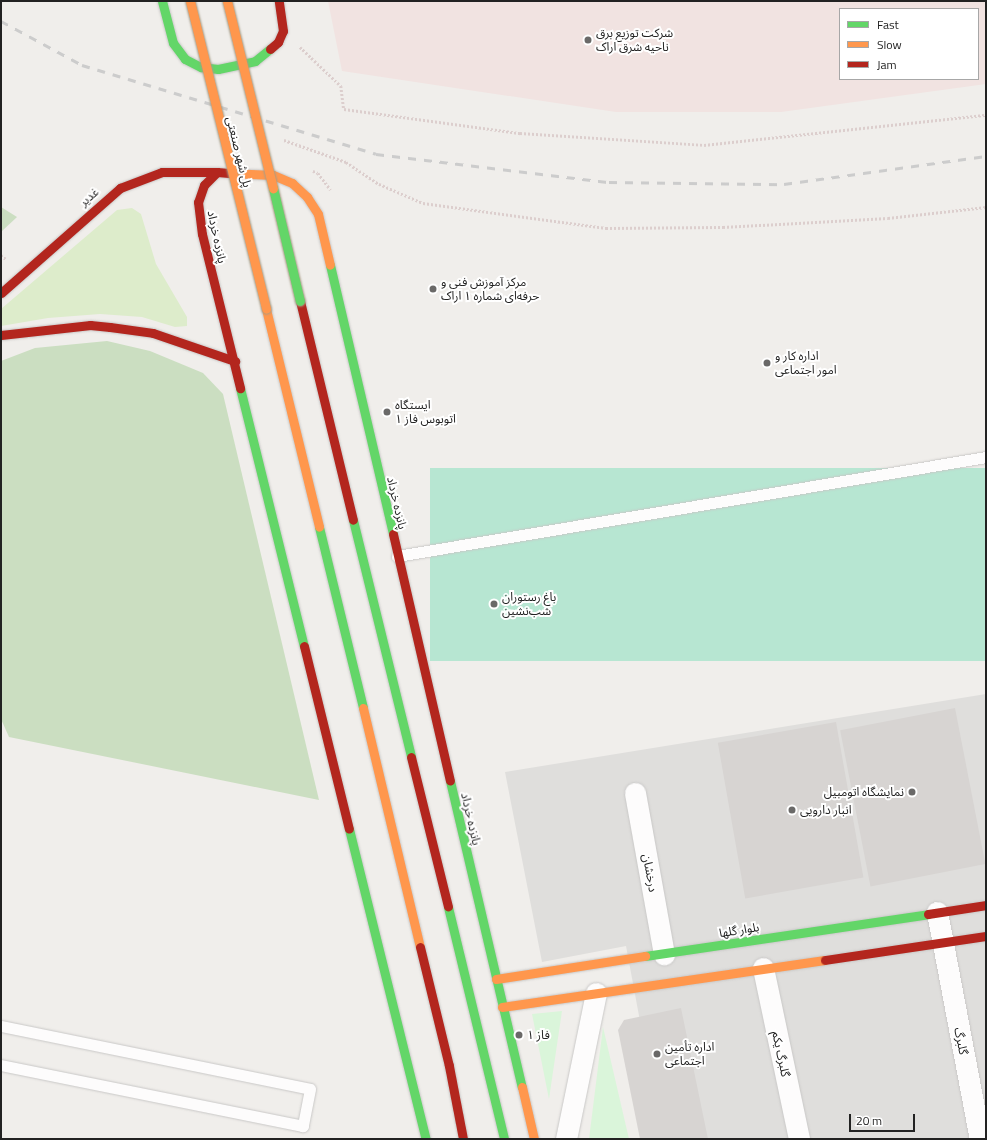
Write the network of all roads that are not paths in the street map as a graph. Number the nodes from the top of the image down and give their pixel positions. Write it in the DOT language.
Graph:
graph roads {
  1 [pos="162,1"];
  2 [pos="190,1"];
  3 [pos="227,1"];
  4 [pos="278,1"];
  5 [pos="218,172"];
  6 [pos="1,293"];
  7 [pos="1,335"];
  8 [pos="235,362"];
  9 [pos="986,457"];
  10 [pos="397,556"];
  11 [pos="635,793"];
  12 [pos="986,905"];
  13 [pos="937,912"];
  14 [pos="986,936"];
  15 [pos="942,942"];
  16 [pos="664,954"];
  17 [pos="763,968"];
  18 [pos="496,979"];
  19 [pos="596,993"];
  20 [pos="502,1006"];
  21 [pos="1,1026"];
  22 [pos="1,1065"];
  23 [pos="567,1137"];
  24 [pos="426,1139"];
  25 [pos="463,1139"];
  26 [pos="504,1139"];
  27 [pos="534,1139"];
  28 [pos="799,1139"];
  29 [pos="980,1139"];
  1 -- 4 [label="main road"];
  2 -- 25 [label="main road, پل شهر صنعتی, bridge"];
  3 -- 26 [label="main road, پل شهر صنعتی, bridge"];
  5 -- 6 [label="main road, غدیر"];
  5 -- 8 [label="main road, پانزده خرداد"];
  5 -- 10 [label="main road, پانزده خرداد"];
  7 -- 8 [label="main road"];
  8 -- 24 [label="main road, پانزده خرداد"];
  9 -- 10 [label="lane"];
  10 -- 18 [label="main road, پانزده خرداد"];
  11 -- 16 [label="street, درخشان"];
  12 -- 13 [label="main road, بلوار گلها"];
  13 -- 15 [label="street, گلبرگ"];
  13 -- 16 [label="main road, بلوار گلها"];
  14 -- 15 [label="main road"];
  15 -- 17 [label="main road"];
  15 -- 29 [label="street, گلبرگ"];
  16 -- 18 [label="main road, بلوار گلها"];
  17 -- 19 [label="main road"];
  17 -- 28 [label="street, گلبرگ یکم"];
  18 -- 20 [label="main road, پانزده خرداد"];
  19 -- 20 [label="main road"];
  19 -- 23 [label="street"];
  20 -- 27 [label="main road, پانزده خرداد"];
  21 -- 22 [label="lane"];
}
